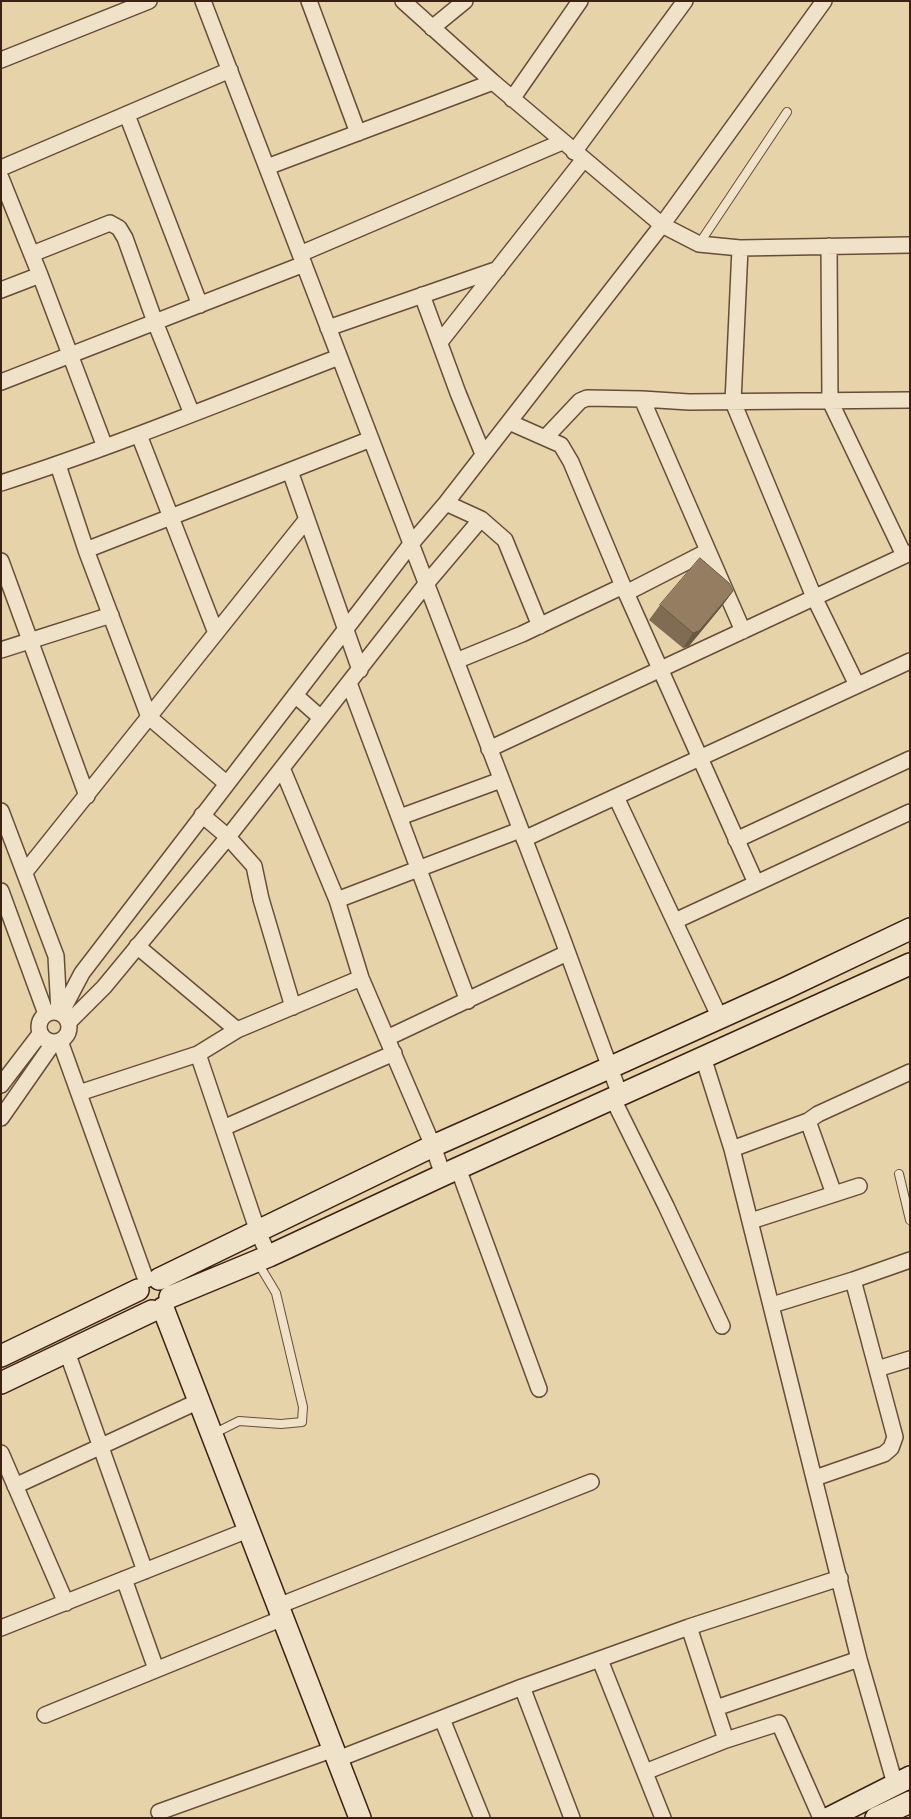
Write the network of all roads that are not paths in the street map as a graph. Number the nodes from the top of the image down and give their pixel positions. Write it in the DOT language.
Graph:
graph roads {
  1 [pos="149,1"];
  2 [pos="203,1"];
  3 [pos="309,1"];
  4 [pos="403,1"];
  5 [pos="465,1"];
  6 [pos="580,1"];
  7 [pos="685,1"];
  8 [pos="824,1"];
  9 [pos="432,28"];
  10 [pos="1,60"];
  11 [pos="230,70"];
  12 [pos="493,82"];
  13 [pos="512,99"];
  14 [pos="787,112"];
  15 [pos="127,115"];
  16 [pos="358,133"];
  17 [pos="562,142"];
  18 [pos="579,156"];
  19 [pos="267,167"];
  20 [pos="1,168"];
  21 [pos="1,178"];
  22 [pos="662,225"];
  23 [pos="699,244"];
  24 [pos="910,245"];
  25 [pos="829,246"];
  26 [pos="740,248"];
  27 [pos="32,254"];
  28 [pos="302,259"];
  29 [pos="498,269"];
  30 [pos="40,275"];
  31 [pos="1,290"];
  32 [pos="422,295"];
  33 [pos="200,305"];
  34 [pos="156,322"];
  35 [pos="328,328"];
  36 [pos="440,342"];
  37 [pos="70,355"];
  38 [pos="339,357"];
  39 [pos="1,382"];
  40 [pos="642,399"];
  41 [pos="910,400"];
  42 [pos="830,401"];
  43 [pos="733,402"];
  44 [pos="192,414"];
  45 [pos="509,422"];
  46 [pos="139,435"];
  47 [pos="546,438"];
  48 [pos="371,439"];
  49 [pos="105,447"];
  50 [pos="484,454"];
  51 [pos="58,465"];
  52 [pos="290,471"];
  53 [pos="1,483"];
  54 [pos="446,504"];
  55 [pos="170,517"];
  56 [pos="307,519"];
  57 [pos="481,519"];
  58 [pos="411,544"];
  59 [pos="86,550"];
  60 [pos="708,551"];
  61 [pos="907,554"];
  62 [pos="1,561"];
  63 [pos="426,584"];
  64 [pos="625,590"];
  65 [pos="814,597"];
  66 [pos="111,615"];
  67 [pos="540,626"];
  68 [pos="346,630"];
  69 [pos="743,631"];
  70 [pos="216,633"];
  71 [pos="30,641"];
  72 [pos="1,650"];
  73 [pos="456,661"];
  74 [pos="910,661"];
  75 [pos="660,669"];
  76 [pos="360,670"];
  77 [pos="349,683"];
  78 [pos="857,685"];
  79 [pos="295,695"];
  80 [pos="149,717"];
  81 [pos="321,718"];
  82 [pos="489,749"];
  83 [pos="700,758"];
  84 [pos="910,759"];
  85 [pos="282,768"];
  86 [pos="501,780"];
  87 [pos="226,783"];
  88 [pos="87,796"];
  89 [pos="616,797"];
  90 [pos="1,811"];
  91 [pos="910,812"];
  92 [pos="202,815"];
  93 [pos="400,817"];
  94 [pos="522,834"];
  95 [pos="228,837"];
  96 [pos="736,840"];
  97 [pos="419,868"];
  98 [pos="25,872"];
  99 [pos="756,883"];
  100 [pos="1,891"];
  101 [pos="338,900"];
  102 [pos="6,918"];
  103 [pos="675,921"];
  104 [pos="910,929"];
  105 [pos="137,946"];
  106 [pos="568,953"];
  107 [pos="910,964"];
  108 [pos="362,978"];
  109 [pos="468,1001"];
  110 [pos="294,1006"];
  111 [pos="59,1016"];
  112 [pos="720,1018"];
  113 [pos="237,1030"];
  114 [pos="40,1034"];
  115 [pos="387,1038"];
  116 [pos="57,1042"];
  117 [pos="394,1053"];
  118 [pos="198,1054"];
  119 [pos="704,1058"];
  120 [pos="611,1067"];
  121 [pos="910,1072"];
  122 [pos="1,1085"];
  123 [pos="79,1094"];
  124 [pos="617,1097"];
  125 [pos="1,1118"];
  126 [pos="808,1121"];
  127 [pos="223,1128"];
  128 [pos="432,1146"];
  129 [pos="732,1150"];
  130 [pos="450,1171"];
  131 [pos="899,1174"];
  132 [pos="859,1186"];
  133 [pos="834,1194"];
  134 [pos="910,1220"];
  135 [pos="750,1221"];
  136 [pos="258,1232"];
  137 [pos="263,1258"];
  138 [pos="910,1260"];
  139 [pos="853,1280"];
  140 [pos="155,1294"];
  141 [pos="772,1305"];
  142 [pos="722,1326"];
  143 [pos="67,1352"];
  144 [pos="1,1356"];
  145 [pos="910,1359"];
  146 [pos="876,1370"];
  147 [pos="1,1383"];
  148 [pos="539,1389"];
  149 [pos="199,1401"];
  150 [pos="212,1435"];
  151 [pos="100,1446"];
  152 [pos="1,1453"];
  153 [pos="815,1478"];
  154 [pos="591,1482"];
  155 [pos="16,1486"];
  156 [pos="248,1530"];
  157 [pos="145,1571"];
  158 [pos="840,1578"];
  159 [pos="124,1579"];
  160 [pos="66,1603"];
  161 [pos="280,1612"];
  162 [pos="689,1627"];
  163 [pos="1,1628"];
  164 [pos="600,1660"];
  165 [pos="859,1660"];
  166 [pos="156,1669"];
  167 [pos="522,1687"];
  168 [pos="716,1708"];
  169 [pos="45,1715"];
  170 [pos="442,1719"];
  171 [pos="726,1740"];
  172 [pos="336,1754"];
  173 [pos="644,1772"];
  174 [pos="902,1780"];
  175 [pos="910,1802"];
  176 [pos="159,1812"];
  177 [pos="882,1816"];
  178 [pos="360,1818"];
  179 [pos="482,1818"];
  180 [pos="572,1818"];
  181 [pos="663,1818"];
  182 [pos="821,1818"];
  183 [pos="829,1818"];
  1 -- 10 [label="street"];
  2 -- 11 [label="street"];
  3 -- 16 [label="street"];
  4 -- 9 [label="street"];
  5 -- 9 [label="street"];
  6 -- 13 [label="street"];
  7 -- 18 [label="street"];
  8 -- 22 [label="street"];
  9 -- 12 [label="street"];
  11 -- 15 [label="street"];
  11 -- 19 [label="street"];
  12 -- 13 [label="street"];
  12 -- 16 [label="street"];
  13 -- 17 [label="street"];
  14 -- 23 [label="lane"];
  15 -- 20 [label="street"];
  15 -- 33 [label="street"];
  16 -- 19 [label="street"];
  17 -- 18 [label="street"];
  17 -- 28 [label="street"];
  18 -- 22 [label="street"];
  18 -- 29 [label="street"];
  19 -- 28 [label="street"];
  21 -- 27 [label="street"];
  22 -- 23 [label="street"];
  22 -- 45 [label="street"];
  23 -- 26 [label="street"];
  24 -- 25 [label="street"];
  25 -- 26 [label="street"];
  25 -- 42 [label="street"];
  26 -- 43 [label="street"];
  27 -- 30 [label="street"];
  27 -- 34 [label="street"];
  28 -- 33 [label="street"];
  28 -- 35 [label="street"];
  29 -- 32 [label="street"];
  29 -- 36 [label="street"];
  30 -- 31 [label="street"];
  30 -- 37 [label="street"];
  32 -- 35 [label="street"];
  32 -- 36 [label="street"];
  33 -- 34 [label="street"];
  34 -- 37 [label="street"];
  34 -- 44 [label="street"];
  35 -- 38 [label="street"];
  36 -- 50 [label="street"];
  37 -- 39 [label="street"];
  37 -- 49 [label="street"];
  38 -- 44 [label="street"];
  38 -- 48 [label="street"];
  40 -- 43 [label="street"];
  40 -- 47 [label="street"];
  40 -- 60 [label="street"];
  41 -- 42 [label="street"];
  42 -- 43 [label="street"];
  42 -- 61 [label="street"];
  43 -- 65 [label="street"];
  44 -- 46 [label="street"];
  45 -- 47 [label="street"];
  45 -- 50 [label="street"];
  46 -- 49 [label="street"];
  46 -- 55 [label="street"];
  47 -- 64 [label="street"];
  48 -- 52 [label="street"];
  48 -- 58 [label="street"];
  49 -- 51 [label="street"];
  50 -- 54 [label="street"];
  51 -- 53 [label="street"];
  51 -- 59 [label="street"];
  52 -- 55 [label="street"];
  52 -- 56 [label="street"];
  54 -- 57 [label="street"];
  54 -- 58 [label="street"];
  55 -- 59 [label="street"];
  55 -- 70 [label="street"];
  56 -- 68 [label="street"];
  56 -- 70 [label="street"];
  57 -- 63 [label="street"];
  57 -- 67 [label="street"];
  58 -- 63 [label="street"];
  58 -- 68 [label="street"];
  59 -- 66 [label="street"];
  60 -- 64 [label="street"];
  60 -- 69 [label="street"];
  61 -- 65 [label="street"];
  62 -- 71 [label="street"];
  63 -- 73 [label="street"];
  63 -- 76 [label="street"];
  64 -- 67 [label="street"];
  64 -- 75 [label="street"];
  65 -- 69 [label="street"];
  65 -- 78 [label="street"];
  66 -- 71 [label="street"];
  66 -- 80 [label="street"];
  67 -- 73 [label="street"];
  68 -- 76 [label="street"];
  68 -- 79 [label="street"];
  69 -- 75 [label="street"];
  70 -- 80 [label="street"];
  71 -- 72 [label="street"];
  71 -- 88 [label="street"];
  73 -- 82 [label="street"];
  74 -- 78 [label="street"];
  75 -- 82 [label="street"];
  75 -- 83 [label="street"];
  76 -- 77 [label="street"];
  77 -- 81 [label="street"];
  77 -- 93 [label="street"];
  78 -- 83 [label="street"];
  79 -- 81 [label="street"];
  79 -- 87 [label="street"];
  80 -- 87 [label="street"];
  80 -- 88 [label="street"];
  81 -- 85 [label="street"];
  82 -- 86 [label="street"];
  83 -- 89 [label="street"];
  83 -- 96 [label="street"];
  84 -- 96 [label="street"];
  85 -- 95 [label="street"];
  85 -- 101 [label="street"];
  86 -- 93 [label="street"];
  86 -- 94 [label="street"];
  87 -- 92 [label="street"];
  88 -- 98 [label="street"];
  89 -- 94 [label="street"];
  89 -- 103 [label="street"];
  90 -- 98 [label="street"];
  91 -- 99 [label="street"];
  92 -- 95 [label="street"];
  92 -- 111 [label="street"];
  93 -- 97 [label="street"];
  94 -- 97 [label="street"];
  94 -- 106 [label="street"];
  95 -- 105 [label="street"];
  95 -- 110 [label="street"];
  96 -- 99 [label="street"];
  97 -- 101 [label="street"];
  97 -- 109 [label="street"];
  98 -- 111 [label="street"];
  99 -- 103 [label="street"];
  100 -- 102 [label="street"];
  101 -- 108 [label="street"];
  102 -- 111 [label="street"];
  103 -- 112 [label="street"];
  104 -- 112 [label="street"];
  105 -- 111 [label="street"];
  105 -- 113 [label="street"];
  106 -- 109 [label="street"];
  106 -- 120 [label="street"];
  107 -- 119 [label="street"];
  108 -- 110 [label="street"];
  108 -- 115 [label="street"];
  109 -- 115 [label="street"];
  110 -- 113 [label="street"];
  111 -- 114 [label="street"];
  111 -- 116 [label="street"];
  112 -- 120 [label="street"];
  113 -- 118 [label="street"];
  114 -- 116 [label="street"];
  114 -- 122 [label="street"];
  115 -- 117 [label="street"];
  116 -- 123 [label="street"];
  116 -- 125 [label="street"];
  117 -- 127 [label="street"];
  117 -- 128 [label="street"];
  118 -- 123 [label="street"];
  118 -- 127 [label="street"];
  119 -- 124 [label="street"];
  119 -- 129 [label="street"];
  120 -- 124 [label="street"];
  120 -- 128 [label="street"];
  121 -- 126 [label="street"];
  123 -- 140 [label="street"];
  124 -- 130 [label="street"];
  124 -- 142 [label="street"];
  126 -- 129 [label="street"];
  126 -- 133 [label="street"];
  127 -- 136 [label="street"];
  128 -- 130 [label="street"];
  128 -- 136 [label="street"];
  129 -- 135 [label="street"];
  130 -- 137 [label="street"];
  130 -- 148 [label="street"];
  131 -- 134 [label="lane"];
  132 -- 133 [label="street"];
  133 -- 135 [label="street"];
  135 -- 141 [label="street"];
  136 -- 137 [label="street"];
  136 -- 140 [label="street"];
  137 -- 140 [label="street"];
  137 -- 150 [label="lane"];
  138 -- 139 [label="street"];
  139 -- 141 [label="street"];
  139 -- 146 [label="street"];
  140 -- 143 [label="street"];
  140 -- 144 [label="street"];
  140 -- 149 [label="street"];
  141 -- 153 [label="street"];
  143 -- 147 [label="street"];
  143 -- 151 [label="street"];
  145 -- 146 [label="street"];
  146 -- 153 [label="street"];
  149 -- 150 [label="street"];
  149 -- 151 [label="street"];
  150 -- 156 [label="street"];
  151 -- 155 [label="street"];
  151 -- 157 [label="street"];
  152 -- 155 [label="street"];
  153 -- 158 [label="street"];
  154 -- 161 [label="street"];
  155 -- 160 [label="street"];
  156 -- 157 [label="street"];
  156 -- 161 [label="street"];
  157 -- 159 [label="street"];
  158 -- 162 [label="street"];
  158 -- 165 [label="street"];
  159 -- 160 [label="street"];
  159 -- 166 [label="street"];
  160 -- 163 [label="street"];
  161 -- 166 [label="street"];
  161 -- 172 [label="street"];
  162 -- 164 [label="street"];
  162 -- 168 [label="street"];
  164 -- 167 [label="street"];
  164 -- 173 [label="street"];
  165 -- 168 [label="street"];
  165 -- 174 [label="street"];
  166 -- 169 [label="street"];
  167 -- 170 [label="street"];
  167 -- 180 [label="street"];
  168 -- 171 [label="street"];
  170 -- 172 [label="street"];
  170 -- 179 [label="street"];
  171 -- 173 [label="street"];
  171 -- 182 [label="street"];
  172 -- 176 [label="street"];
  172 -- 178 [label="street"];
  173 -- 181 [label="street"];
  174 -- 183 [label="street"];
  175 -- 177 [label="street"];
}
